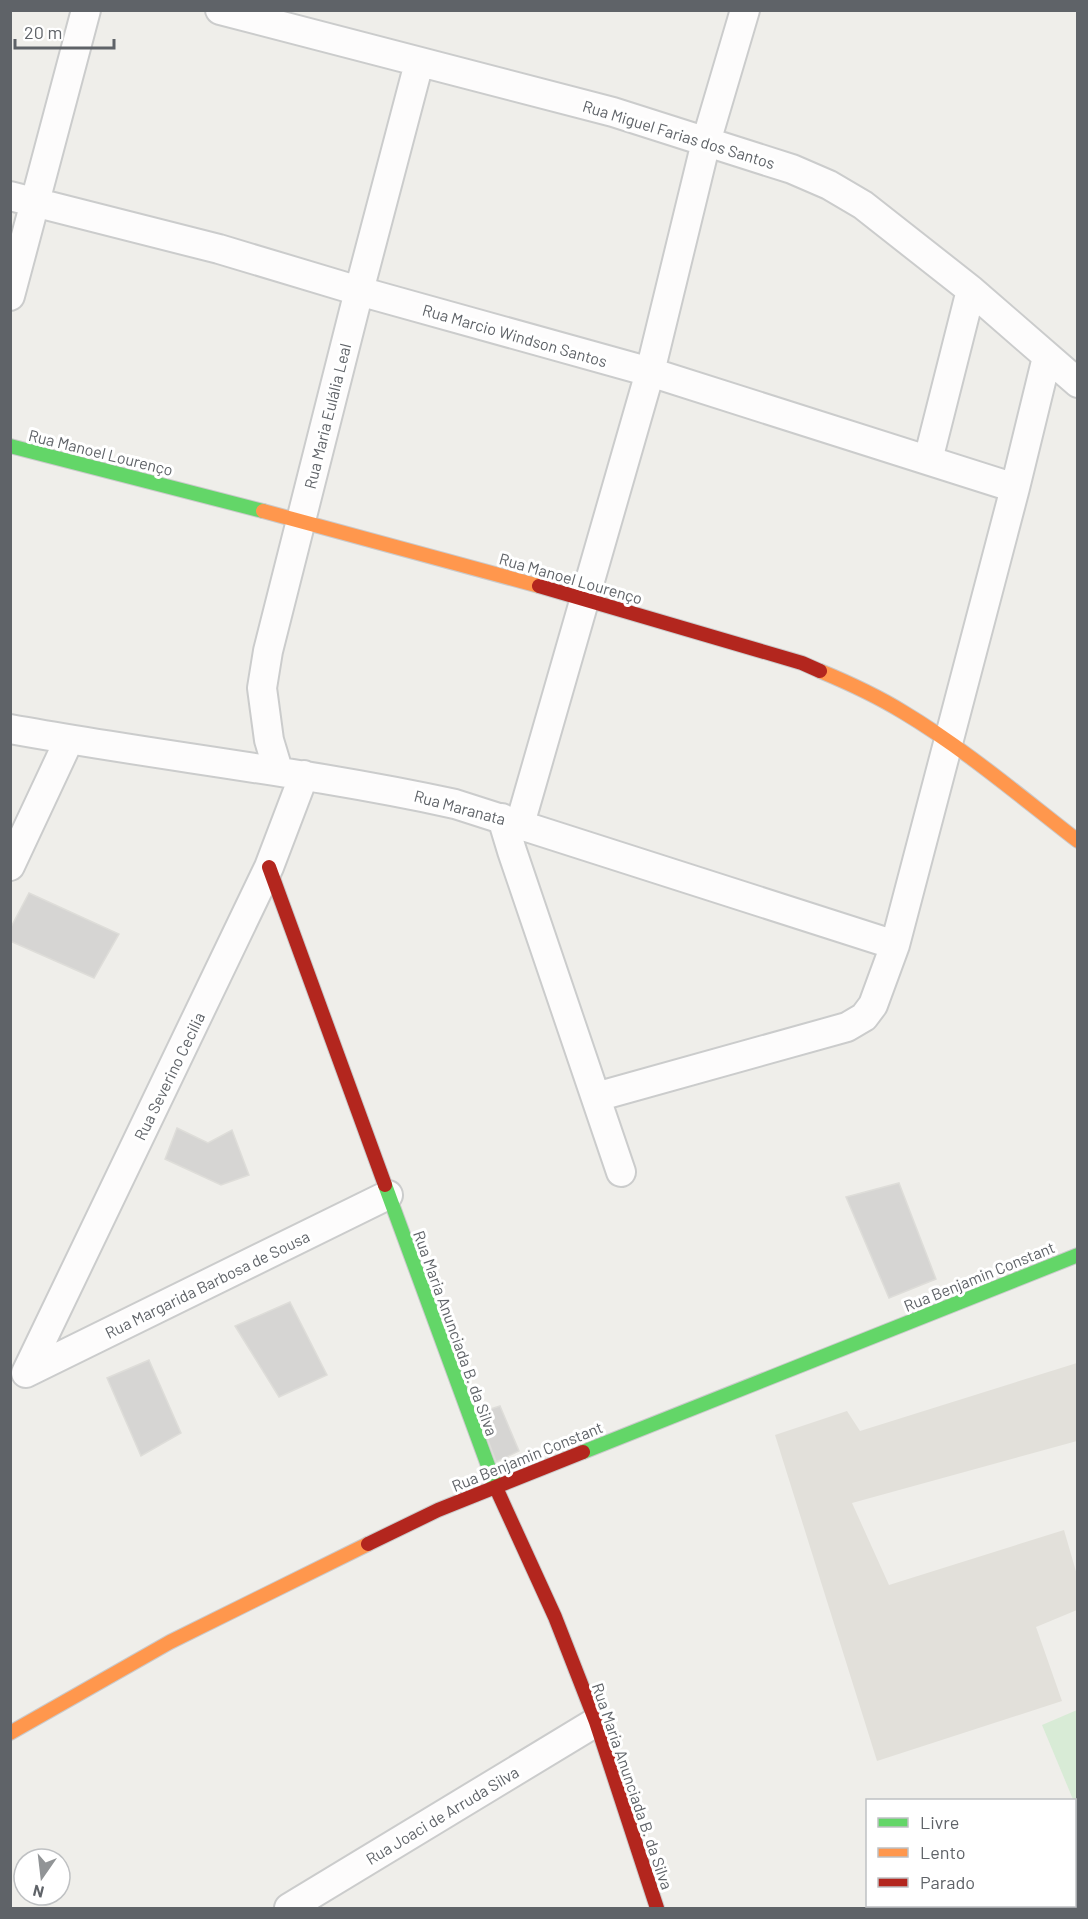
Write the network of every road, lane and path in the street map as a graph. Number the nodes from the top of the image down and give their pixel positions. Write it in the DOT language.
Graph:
graph roads {
  1 [pos="86,10"];
  2 [pos="220,10"];
  3 [pos="745,10"];
  4 [pos="419,63"];
  5 [pos="706,142"];
  6 [pos="22,199"];
  7 [pos="971,290"];
  8 [pos="358,291"];
  9 [pos="10,296"];
  10 [pos="1047,357"];
  11 [pos="650,372"];
  12 [pos="1077,382"];
  13 [pos="10,446"];
  14 [pos="928,460"];
  15 [pos="1015,488"];
  16 [pos="301,520"];
  17 [pos="585,598"];
  18 [pos="10,729"];
  19 [pos="69,740"];
  20 [pos="949,742"];
  21 [pos="291,773"];
  22 [pos="511,821"];
  23 [pos="1077,841"];
  24 [pos="10,866"];
  25 [pos="269,867"];
  26 [pos="895,945"];
  27 [pos="596,1097"];
  28 [pos="621,1172"];
  29 [pos="388,1195"];
  30 [pos="1077,1255"];
  31 [pos="18,1369"];
  32 [pos="495,1486"];
  33 [pos="596,1722"];
  34 [pos="10,1733"];
  35 [pos="289,1908"];
  36 [pos="657,1908"];
  1 -- 6 [label="street"];
  2 -- 4 [label="street, Rua Miguel Farias dos Santos"];
  3 -- 5 [label="street"];
  4 -- 5 [label="street, Rua Miguel Farias dos Santos"];
  4 -- 8 [label="street, Rua Maria Eulália Leal"];
  5 -- 7 [label="street, Rua Miguel Farias dos Santos"];
  5 -- 11 [label="street"];
  6 -- 8 [label="street, Rua Marcio Windson Santos"];
  6 -- 9 [label="street"];
  7 -- 10 [label="street, Rua Miguel Farias dos Santos"];
  7 -- 14 [label="street"];
  8 -- 11 [label="street, Rua Marcio Windson Santos"];
  8 -- 16 [label="street, Rua Maria Eulália Leal"];
  10 -- 12 [label="street, Rua Miguel Farias dos Santos"];
  10 -- 15 [label="street"];
  11 -- 14 [label="street, Rua Marcio Windson Santos"];
  11 -- 17 [label="street"];
  13 -- 16 [label="street, Rua Manoel Lourenço"];
  14 -- 15 [label="street, Rua Marcio Windson Santos"];
  15 -- 20 [label="street"];
  16 -- 17 [label="street, Rua Manoel Lourenço"];
  16 -- 21 [label="street, Rua Maria Eulália Leal"];
  17 -- 20 [label="street, Rua Manoel Lourenço"];
  17 -- 22 [label="street"];
  18 -- 19 [label="street, Rua Maranata"];
  19 -- 21 [label="street, Rua Maranata"];
  19 -- 24 [label="street"];
  20 -- 23 [label="street, Rua Manoel Lourenço"];
  20 -- 26 [label="street"];
  21 -- 22 [label="street, Rua Maranata"];
  21 -- 25 [label="street, Rua Severino Cecilia"];
  22 -- 26 [label="street, Rua Maranata"];
  22 -- 27 [label="street"];
  25 -- 29 [label="street, Rua Maria Anunciada B. da Silva"];
  25 -- 31 [label="street, Rua Severino Cecilia"];
  26 -- 27 [label="street"];
  27 -- 28 [label="street"];
  29 -- 31 [label="street, Rua Margarida Barbosa de Sousa"];
  29 -- 32 [label="street, Rua Maria Anunciada B. da Silva"];
  30 -- 32 [label="street, Rua Benjamin Constant"];
  32 -- 33 [label="street, Rua Maria Anunciada B. da Silva"];
  32 -- 34 [label="street, Rua Benjamin Constant"];
  33 -- 35 [label="street, Rua Joaci de Arruda Silva"];
  33 -- 36 [label="street, Rua Maria Anunciada B. da Silva"];
}
